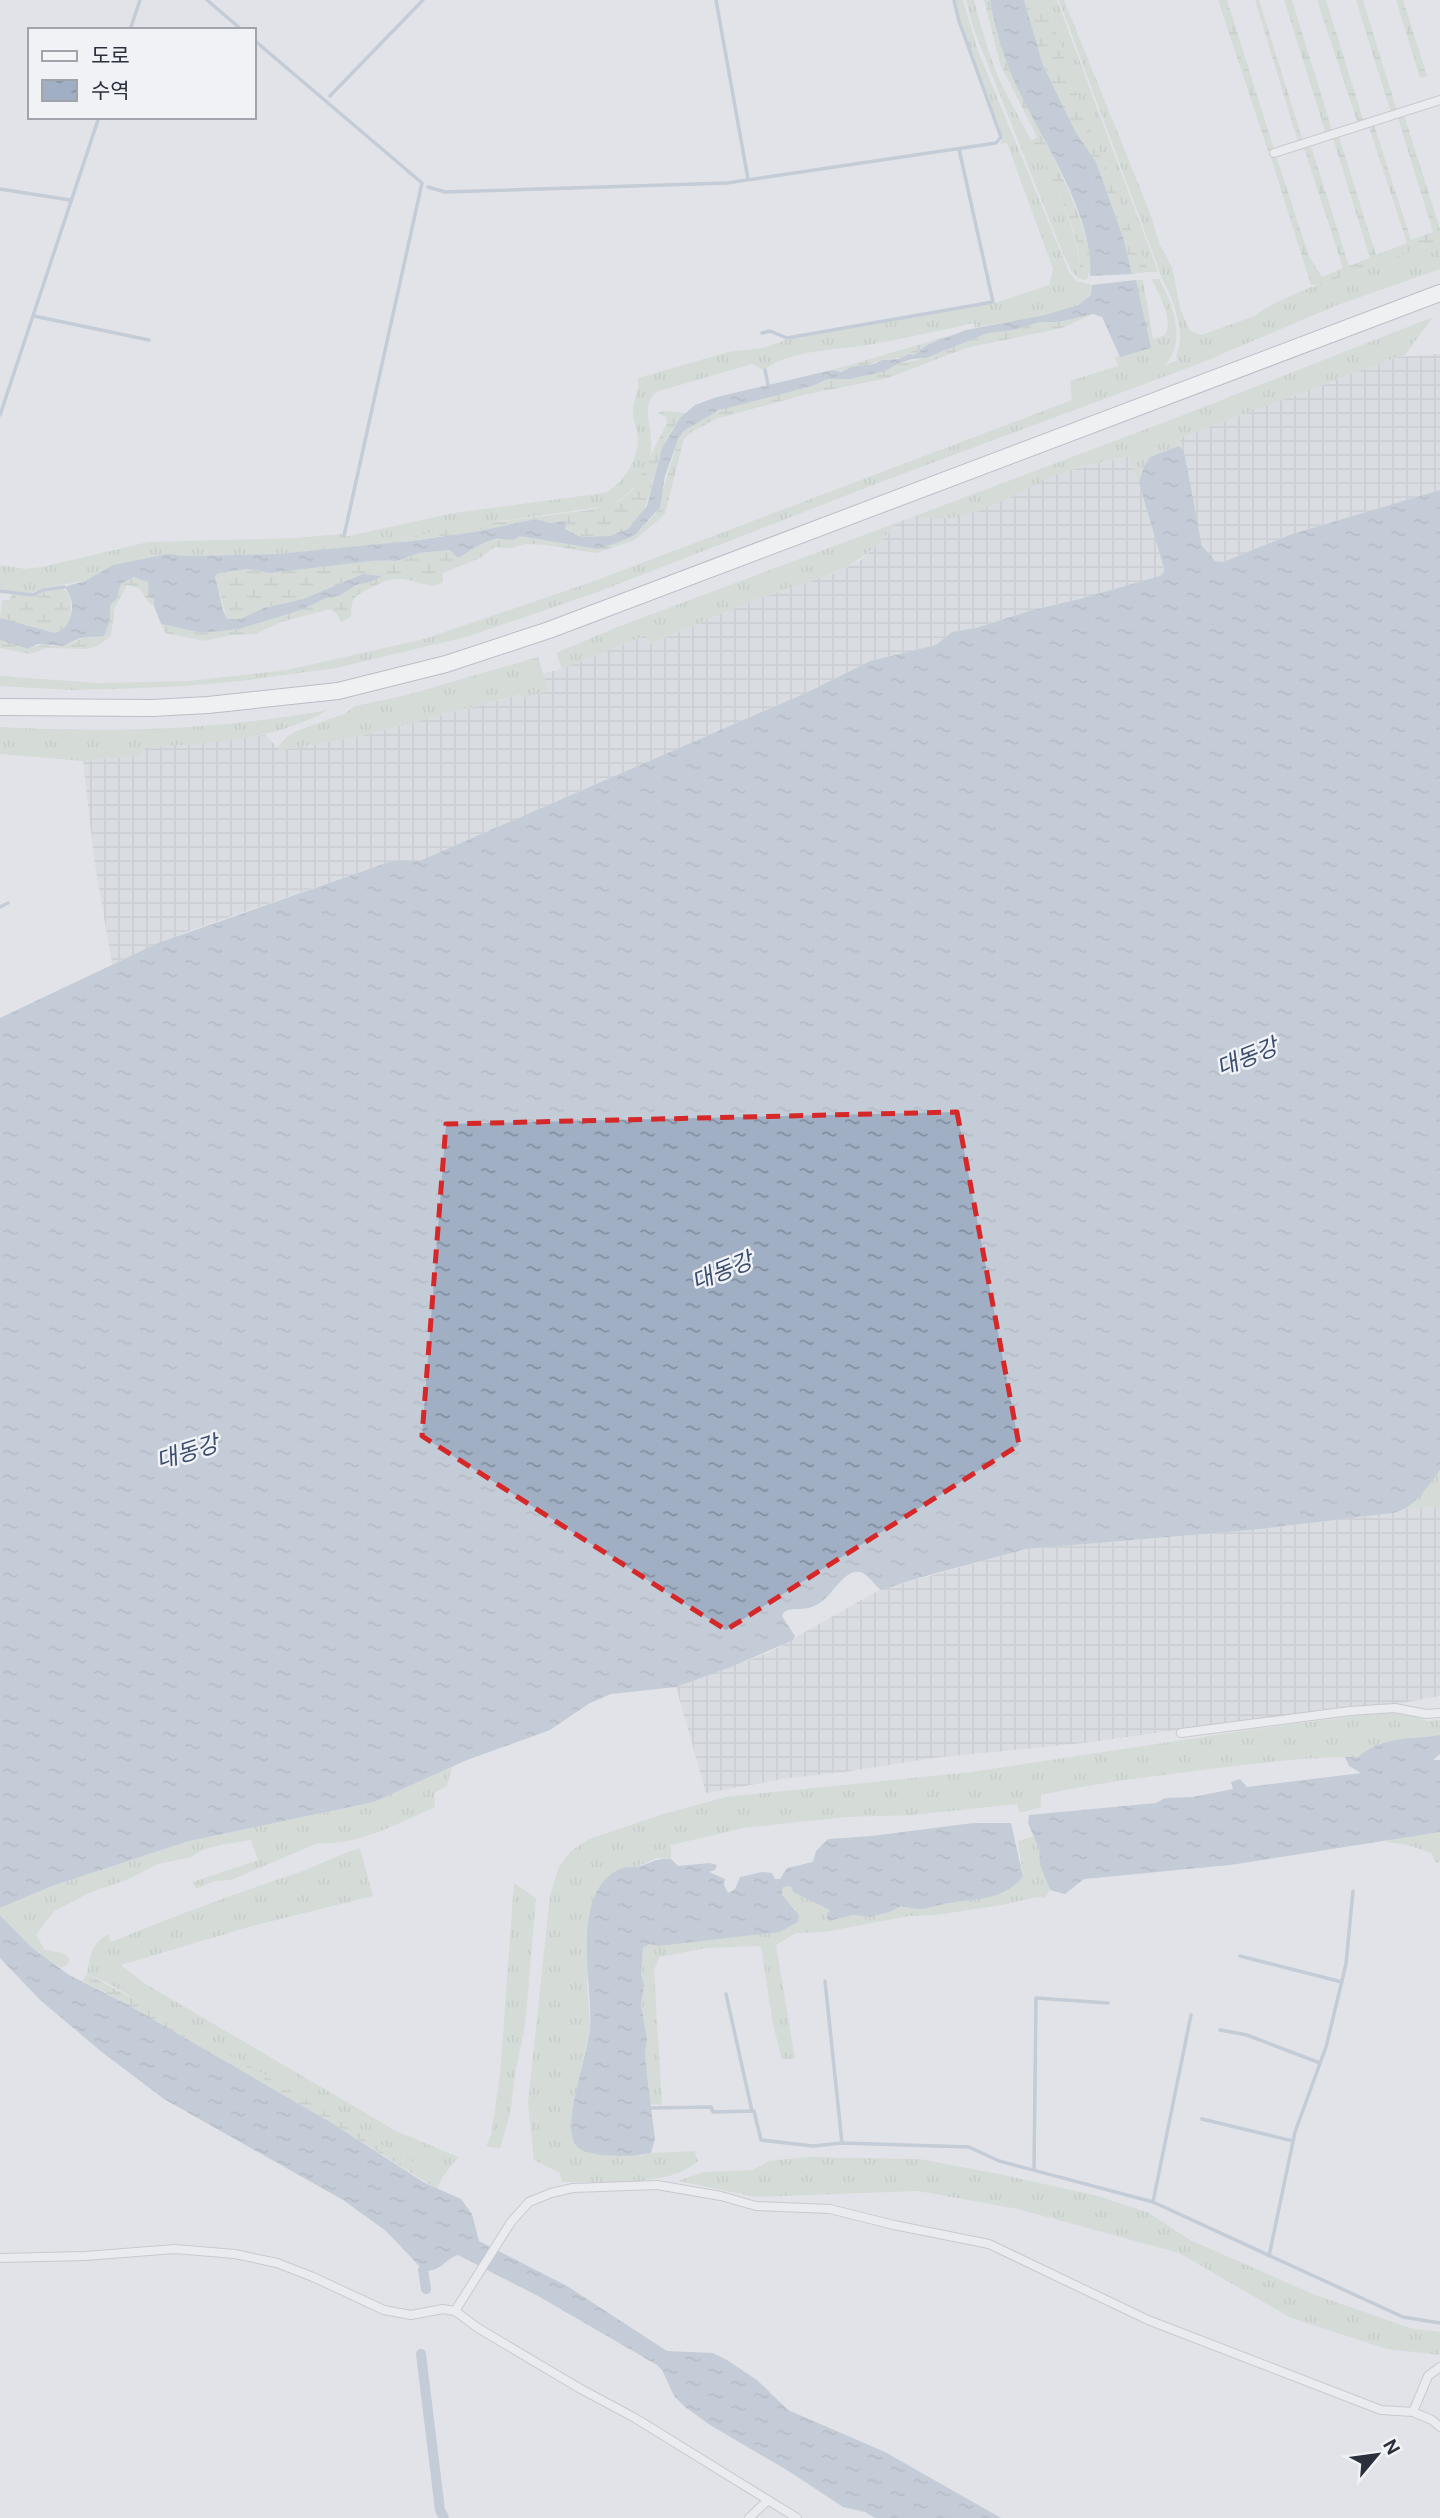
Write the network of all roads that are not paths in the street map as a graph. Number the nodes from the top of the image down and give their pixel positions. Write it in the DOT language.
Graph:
graph roads {
  1 [pos="1440,100"];
  2 [pos="1275,153"];
  3 [pos="1440,293"];
  4 [pos="0,707"];
  5 [pos="1440,1713"];
  6 [pos="1181,1733"];
  7 [pos="0,2258"];
  8 [pos="455,2311"];
  9 [pos="1440,2367"];
  10 [pos="1413,2413"];
  11 [pos="1440,2427"];
  12 [pos="768,2500"];
  13 [pos="749,2518"];
  14 [pos="797,2518"];
  1 -- 2 [label="street"];
  3 -- 4 [label="highway"];
  5 -- 6 [label="street"];
  7 -- 8 [label="street"];
  8 -- 10 [label="street"];
  8 -- 12 [label="street"];
  9 -- 10 [label="street"];
  10 -- 11 [label="street"];
  12 -- 13 [label="street"];
  12 -- 14 [label="street"];
}
